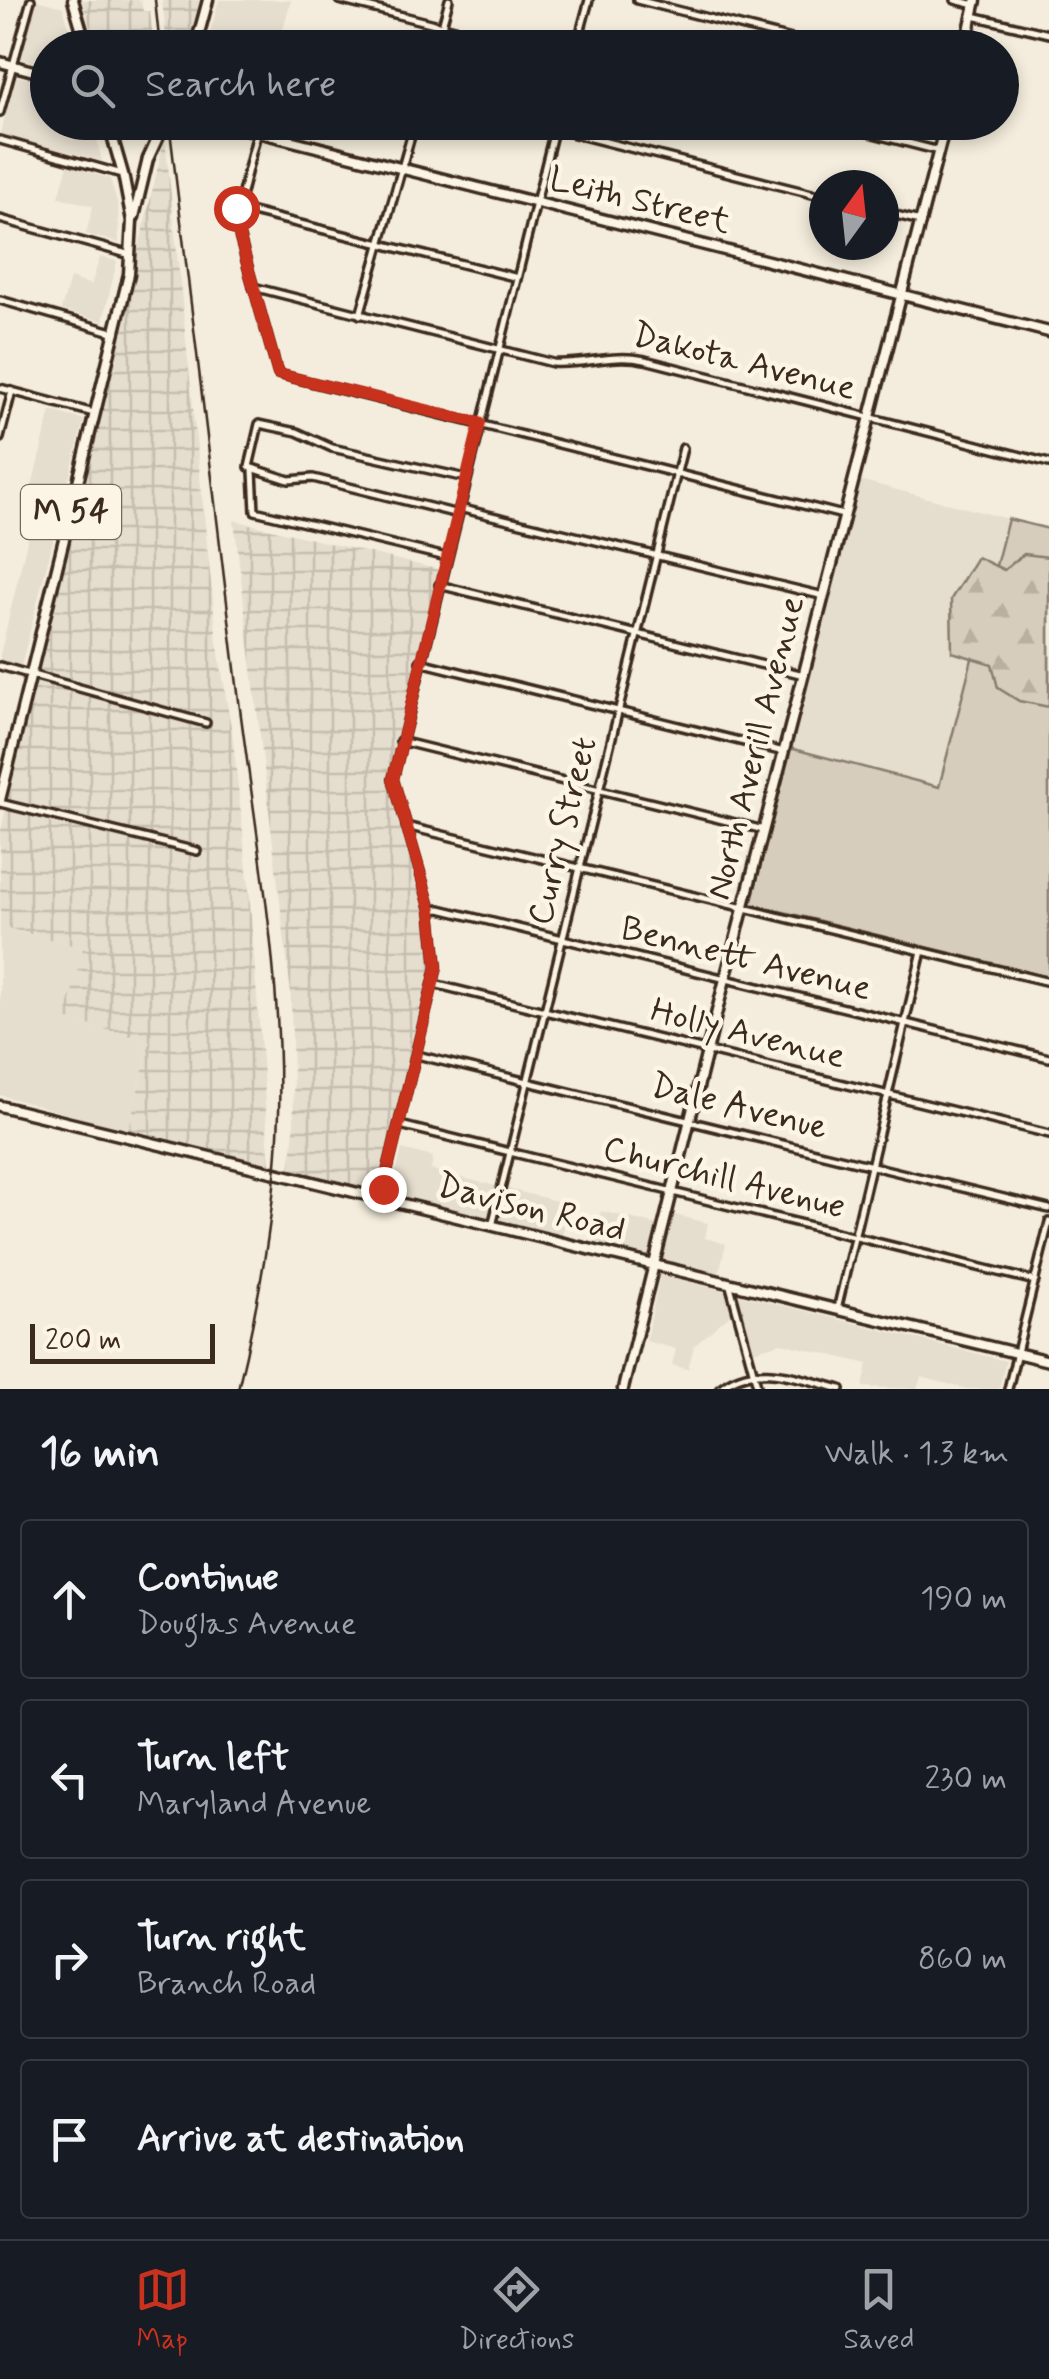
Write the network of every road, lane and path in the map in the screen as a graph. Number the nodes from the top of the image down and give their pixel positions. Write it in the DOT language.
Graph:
graph roads {
  1 [pos="31,0"];
  2 [pos="61,0"];
  3 [pos="208,0"];
  4 [pos="339,0"];
  5 [pos="449,0"];
  6 [pos="589,0"];
  7 [pos="638,0"];
  8 [pos="955,0"];
  9 [pos="74,2"];
  10 [pos="976,2"];
  11 [pos="973,16"];
  12 [pos="442,26"];
  13 [pos="82,30"];
  14 [pos="200,30"];
  15 [pos="441,30"];
  16 [pos="458,30"];
  17 [pos="581,30"];
  18 [pos="756,30"];
  19 [pos="970,30"];
  20 [pos="1048,32"];
  21 [pos="0,62"];
  22 [pos="13,66"];
  23 [pos="30,70"];
  24 [pos="0,112"];
  25 [pos="0,140"];
  26 [pos="114,140"];
  27 [pos="157,140"];
  28 [pos="254,140"];
  29 [pos="284,140"];
  30 [pos="410,140"];
  31 [pos="551,140"];
  32 [pos="608,140"];
  33 [pos="896,140"];
  34 [pos="942,140"];
  35 [pos="939,151"];
  36 [pos="148,160"];
  37 [pos="402,169"];
  38 [pos="124,174"];
  39 [pos="809,193"];
  40 [pos="534,203"];
  41 [pos="236,208"];
  42 [pos="899,216"];
  43 [pos="0,219"];
  44 [pos="920,221"];
  45 [pos="132,222"];
  46 [pos="380,243"];
  47 [pos="130,254"];
  48 [pos="516,277"];
  49 [pos="253,287"];
  50 [pos="902,296"];
  51 [pos="0,300"];
  52 [pos="360,315"];
  53 [pos="1049,332"];
  54 [pos="116,333"];
  55 [pos="498,350"];
  56 [pos="0,388"];
  57 [pos="12,391"];
  58 [pos="96,414"];
  59 [pos="869,418"];
  60 [pos="480,423"];
  61 [pos="0,438"];
  62 [pos="683,448"];
  63 [pos="1049,463"];
  64 [pos="253,471"];
  65 [pos="676,473"];
  66 [pos="466,478"];
  67 [pos="458,511"];
  68 [pos="845,515"];
  69 [pos="656,555"];
  70 [pos="446,557"];
  71 [pos="439,585"];
  72 [pos="824,596"];
  73 [pos="637,633"];
  74 [pos="420,662"];
  75 [pos="0,666"];
  76 [pos="804,675"];
  77 [pos="30,676"];
  78 [pos="618,711"];
  79 [pos="206,723"];
  80 [pos="400,741"];
  81 [pos="784,752"];
  82 [pos="598,788"];
  83 [pos="0,802"];
  84 [pos="406,826"];
  85 [pos="764,830"];
  86 [pos="197,851"];
  87 [pos="580,867"];
  88 [pos="744,907"];
  89 [pos="431,910"];
  90 [pos="562,940"];
  91 [pos="922,951"];
  92 [pos="725,980"];
  93 [pos="1049,982"];
  94 [pos="434,984"];
  95 [pos="545,1010"];
  96 [pos="905,1023"];
  97 [pos="708,1050"];
  98 [pos="417,1055"];
  99 [pos="1049,1058"];
  100 [pos="528,1082"];
  101 [pos="888,1094"];
  102 [pos="0,1106"];
  103 [pos="690,1121"];
  104 [pos="400,1125"];
  105 [pos="1049,1134"];
  106 [pos="510,1152"];
  107 [pos="871,1166"];
  108 [pos="672,1192"];
  109 [pos="380,1199"];
  110 [pos="1049,1209"];
  111 [pos="1049,1222"];
  112 [pos="492,1226"];
  113 [pos="854,1236"];
  114 [pos="653,1266"];
  115 [pos="1035,1280"];
  116 [pos="730,1286"];
  117 [pos="837,1310"];
  118 [pos="1017,1353"];
  119 [pos="1049,1361"];
  120 [pos="754,1372"];
  121 [pos="624,1389"];
  122 [pos="719,1389"];
  123 [pos="758,1389"];
  124 [pos="841,1389"];
  125 [pos="1008,1389"];
  1 -- 22 [label="street"];
  2 -- 9 [label="street"];
  3 -- 14 [label="street"];
  4 -- 12 [label="street"];
  5 -- 12 [label="street"];
  6 -- 17 [label="street"];
  7 -- 18 [label="street"];
  8 -- 10 [label="street"];
  9 -- 13 [label="street"];
  10 -- 11 [label="street"];
  11 -- 19 [label="street"];
  11 -- 20 [label="street"];
  12 -- 15 [label="street"];
  12 -- 16 [label="street"];
  21 -- 22 [label="street"];
  22 -- 23 [label="street"];
  22 -- 24 [label="street"];
  25 -- 38 [label="street"];
  26 -- 38 [label="street, M 54"];
  27 -- 36 [label="street"];
  28 -- 41 [label="street"];
  29 -- 37 [label="street, Leith Street"];
  30 -- 37 [label="street"];
  31 -- 40 [label="street"];
  32 -- 39 [label="street"];
  33 -- 35 [label="street"];
  34 -- 35 [label="street, North Averill Avenue"];
  35 -- 44 [label="street, North Averill Avenue"];
  36 -- 38 [label="street"];
  36 -- 45 [label="street"];
  37 -- 40 [label="street, Leith Street"];
  37 -- 46 [label="street"];
  38 -- 45 [label="street, M 54"];
  40 -- 48 [label="street"];
  40 -- 50 [label="street, Leith Street"];
  41 -- 46 [label="street"];
  41 -- 49 [label="street"];
  42 -- 44 [label="street"];
  43 -- 47 [label="street"];
  44 -- 50 [label="street, North Averill Avenue"];
  45 -- 47 [label="street, M 54"];
  46 -- 48 [label="street"];
  46 -- 52 [label="street"];
  47 -- 54 [label="street, M 54"];
  48 -- 55 [label="street"];
  49 -- 52 [label="street, Dakota Avenue"];
  49 -- 60 [label="street"];
  50 -- 53 [label="street, Leith Street"];
  50 -- 59 [label="street, North Averill Avenue"];
  51 -- 54 [label="street"];
  52 -- 55 [label="street, Dakota Avenue"];
  54 -- 58 [label="street, M 54"];
  55 -- 59 [label="street, Dakota Avenue"];
  55 -- 60 [label="street"];
  56 -- 57 [label="street"];
  57 -- 58 [label="street"];
  57 -- 61 [label="street"];
  58 -- 77 [label="street, M 54"];
  59 -- 63 [label="street, Dakota Avenue"];
  59 -- 68 [label="street, North Averill Avenue"];
  60 -- 65 [label="street"];
  60 -- 66 [label="street"];
  62 -- 65 [label="street, Curry Street"];
  64 -- 66 [label="street"];
  64 -- 67 [label="street"];
  64 -- 70 [label="street"];
  65 -- 68 [label="street"];
  65 -- 69 [label="street, Curry Street"];
  66 -- 67 [label="street"];
  67 -- 69 [label="street"];
  67 -- 70 [label="street"];
  68 -- 72 [label="street, North Averill Avenue"];
  69 -- 72 [label="street"];
  69 -- 73 [label="street, Curry Street"];
  70 -- 71 [label="street"];
  71 -- 73 [label="street"];
  71 -- 74 [label="street"];
  72 -- 76 [label="street, North Averill Avenue"];
  73 -- 76 [label="street"];
  73 -- 78 [label="street, Curry Street"];
  74 -- 78 [label="street"];
  74 -- 80 [label="street"];
  75 -- 77 [label="street"];
  76 -- 81 [label="street, North Averill Avenue"];
  77 -- 79 [label="street"];
  77 -- 83 [label="street, M 54"];
  78 -- 81 [label="street"];
  78 -- 82 [label="street, Curry Street"];
  80 -- 82 [label="street"];
  80 -- 84 [label="street"];
  81 -- 85 [label="street, North Averill Avenue"];
  82 -- 85 [label="street"];
  82 -- 87 [label="street, Curry Street"];
  83 -- 86 [label="street"];
  84 -- 87 [label="street"];
  84 -- 89 [label="street"];
  85 -- 88 [label="street, North Averill Avenue"];
  87 -- 88 [label="street"];
  87 -- 90 [label="street, Curry Street"];
  88 -- 91 [label="street"];
  88 -- 92 [label="street, North Averill Avenue"];
  89 -- 90 [label="street, Bennett Avenue"];
  89 -- 94 [label="street"];
  90 -- 92 [label="street, Bennett Avenue"];
  90 -- 95 [label="street, Curry Street"];
  91 -- 93 [label="street"];
  91 -- 96 [label="street"];
  92 -- 96 [label="street, Bennett Avenue"];
  92 -- 97 [label="street, North Averill Avenue"];
  94 -- 95 [label="street, Holly Avenue"];
  94 -- 98 [label="street"];
  95 -- 97 [label="street, Holly Avenue"];
  95 -- 100 [label="street, Curry Street"];
  96 -- 99 [label="street, Bennett Avenue"];
  96 -- 101 [label="street"];
  97 -- 101 [label="street, Holly Avenue"];
  97 -- 103 [label="street, North Averill Avenue"];
  98 -- 100 [label="street, Dale Avenue"];
  98 -- 104 [label="street"];
  100 -- 103 [label="street, Dale Avenue"];
  100 -- 106 [label="street, Curry Street"];
  101 -- 105 [label="street, Holly Avenue"];
  101 -- 107 [label="street"];
  102 -- 109 [label="street, Davison Road"];
  103 -- 107 [label="street, Dale Avenue"];
  103 -- 108 [label="street, North Averill Avenue"];
  104 -- 106 [label="street, Churchill Avenue"];
  104 -- 109 [label="street"];
  106 -- 108 [label="street, Churchill Avenue"];
  106 -- 112 [label="street, Curry Street"];
  107 -- 110 [label="street, Dale Avenue"];
  107 -- 113 [label="street"];
  108 -- 113 [label="street, Churchill Avenue"];
  108 -- 114 [label="street, North Averill Avenue"];
  109 -- 112 [label="street, Davison Road"];
  111 -- 115 [label="street"];
  112 -- 114 [label="street, Davison Road"];
  113 -- 115 [label="street, Churchill Avenue"];
  113 -- 117 [label="street"];
  114 -- 116 [label="street, Davison Road"];
  114 -- 121 [label="street, North Averill Avenue"];
  115 -- 118 [label="street"];
  116 -- 117 [label="street, Davison Road"];
  116 -- 120 [label="street"];
  117 -- 118 [label="street, Davison Road"];
  118 -- 119 [label="street, Davison Road"];
  118 -- 125 [label="street"];
  120 -- 122 [label="street"];
  120 -- 123 [label="street"];
  120 -- 124 [label="street"];
}
